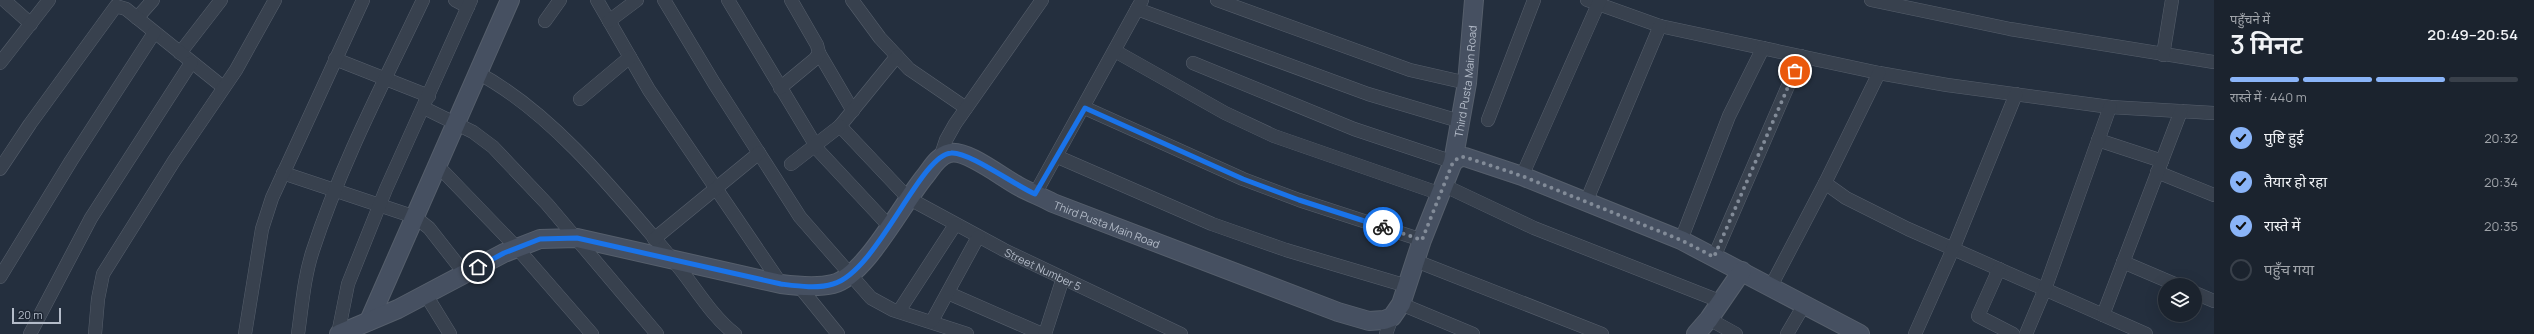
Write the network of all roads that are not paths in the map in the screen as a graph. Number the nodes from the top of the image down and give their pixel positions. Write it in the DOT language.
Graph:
graph roads {
  1 [pos="4,0"];
  2 [pos="49,0"];
  3 [pos="153,0"];
  4 [pos="221,0"];
  5 [pos="275,0"];
  6 [pos="363,0"];
  7 [pos="423,0"];
  8 [pos="455,0"];
  9 [pos="510,0"];
  10 [pos="560,0"];
  11 [pos="597,0"];
  12 [pos="637,0"];
  13 [pos="664,0"];
  14 [pos="728,0"];
  15 [pos="791,0"];
  16 [pos="852,0"];
  17 [pos="1042,0"];
  18 [pos="1217,0"];
  19 [pos="1474,0"];
  20 [pos="1534,0"];
  21 [pos="1875,0"];
  22 [pos="2172,0"];
  23 [pos="1595,1"];
  24 [pos="470,3"];
  25 [pos="1139,5"];
  26 [pos="137,18"];
  27 [pos="545,21"];
  28 [pos="609,21"];
  29 [pos="31,24"];
  30 [pos="1660,26"];
  31 [pos="154,33"];
  32 [pos="1763,48"];
  33 [pos="1115,51"];
  34 [pos="180,53"];
  35 [pos="818,53"];
  36 [pos="2163,55"];
  37 [pos="897,56"];
  38 [pos="1801,56"];
  39 [pos="630,57"];
  40 [pos="335,59"];
  41 [pos="2214,62"];
  42 [pos="0,63"];
  43 [pos="191,63"];
  44 [pos="1193,63"];
  45 [pos="478,73"];
  46 [pos="1879,73"];
  47 [pos="385,80"];
  48 [pos="1466,83"];
  49 [pos="223,87"];
  50 [pos="780,88"];
  51 [pos="2016,94"];
  52 [pos="580,99"];
  53 [pos="427,102"];
  54 [pos="2110,106"];
  55 [pos="966,108"];
  56 [pos="1085,108"];
  57 [pos="853,111"];
  58 [pos="2181,111"];
  59 [pos="2214,113"];
  60 [pos="1488,120"];
  61 [pos="1459,121"];
  62 [pos="455,123"];
  63 [pos="840,126"];
  64 [pos="2098,140"];
  65 [pos="815,144"];
  66 [pos="760,153"];
  67 [pos="1058,156"];
  68 [pos="940,158"];
  69 [pos="1453,162"];
  70 [pos="791,164"];
  71 [pos="437,166"];
  72 [pos="2160,167"];
  73 [pos="0,169"];
  74 [pos="283,173"];
  75 [pos="1522,176"];
  76 [pos="1825,183"];
  77 [pos="714,188"];
  78 [pos="337,190"];
  79 [pos="1443,190"];
  80 [pos="1035,194"];
  81 [pos="2214,195"];
  82 [pos="908,198"];
  83 [pos="1586,202"];
  84 [pos="380,205"];
  85 [pos="415,217"];
  86 [pos="955,225"];
  87 [pos="889,226"];
  88 [pos="978,237"];
  89 [pos="577,238"];
  90 [pos="654,239"];
  91 [pos="1422,240"];
  92 [pos="1681,240"];
  93 [pos="517,248"];
  94 [pos="1953,249"];
  95 [pos="1714,257"];
  96 [pos="673,260"];
  97 [pos="1416,261"];
  98 [pos="2123,262"];
  99 [pos="1999,269"];
  100 [pos="1742,271"];
  101 [pos="465,274"];
  102 [pos="852,275"];
  103 [pos="0,276"];
  104 [pos="1063,278"];
  105 [pos="2161,278"];
  106 [pos="790,285"];
  107 [pos="1407,286"];
  108 [pos="1770,288"];
  109 [pos="2045,289"];
  110 [pos="948,293"];
  111 [pos="426,295"];
  112 [pos="2202,296"];
  113 [pos="2214,301"];
  114 [pos="1722,302"];
  115 [pos="1804,305"];
  116 [pos="1397,310"];
  117 [pos="899,311"];
  118 [pos="2103,315"];
  119 [pos="1709,320"];
  120 [pos="370,321"];
  121 [pos="932,321"];
  122 [pos="30,334"];
  123 [pos="95,334"];
  124 [pos="244,334"];
  125 [pos="298,334"];
  126 [pos="338,334"];
  127 [pos="450,334"];
  128 [pos="592,334"];
  129 [pos="657,334"];
  130 [pos="734,334"];
  131 [pos="838,334"];
  132 [pos="967,334"];
  133 [pos="1043,334"];
  134 [pos="1181,334"];
  135 [pos="1386,334"];
  136 [pos="1473,334"];
  137 [pos="1602,334"];
  138 [pos="1696,334"];
  139 [pos="1736,334"];
  140 [pos="1787,334"];
  141 [pos="1860,334"];
  142 [pos="1915,334"];
  143 [pos="2014,334"];
  144 [pos="2026,334"];
  145 [pos="2146,334"];
  1 -- 29 [label="street"];
  2 -- 29 [label="street"];
  3 -- 26 [label="street"];
  4 -- 34 [label="street"];
  5 -- 49 [label="street"];
  6 -- 40 [label="street"];
  7 -- 47 [label="street"];
  8 -- 24 [label="street"];
  9 -- 45 [label="street"];
  10 -- 27 [label="street"];
  11 -- 28 [label="street"];
  12 -- 28 [label="street"];
  13 -- 66 [label="street"];
  14 -- 50 [label="street"];
  15 -- 35 [label="street"];
  16 -- 37 [label="street"];
  17 -- 55 [label="street"];
  18 -- 48 [label="street"];
  19 -- 48 [label="street, Third Pusta Main Road"];
  20 -- 60 [label="street"];
  21 -- 36 [label="street"];
  22 -- 36 [label="street"];
  23 -- 30 [label="street"];
  23 -- 75 [label="street"];
  24 -- 53 [label="street"];
  25 -- 33 [label="street"];
  25 -- 61 [label="street"];
  26 -- 31 [label="street"];
  26 -- 73 [label="street"];
  28 -- 39 [label="street"];
  29 -- 42 [label="street"];
  30 -- 32 [label="street"];
  30 -- 83 [label="street"];
  31 -- 34 [label="street"];
  31 -- 103 [label="street"];
  32 -- 38 [label="street"];
  32 -- 92 [label="street"];
  33 -- 56 [label="street"];
  33 -- 79 [label="street"];
  34 -- 43 [label="street"];
  35 -- 50 [label="street"];
  35 -- 57 [label="street"];
  36 -- 41 [label="street"];
  37 -- 55 [label="street"];
  37 -- 57 [label="street"];
  38 -- 46 [label="street"];
  38 -- 95 [label="street"];
  39 -- 52 [label="street"];
  39 -- 77 [label="street"];
  40 -- 47 [label="street"];
  40 -- 74 [label="street"];
  43 -- 49 [label="street"];
  43 -- 122 [label="street"];
  44 -- 69 [label="street"];
  45 -- 62 [label="street"];
  45 -- 90 [label="street"];
  46 -- 51 [label="street"];
  46 -- 76 [label="street"];
  47 -- 53 [label="street"];
  47 -- 78 [label="street"];
  48 -- 61 [label="street, Third Pusta Main Road"];
  49 -- 123 [label="street"];
  50 -- 65 [label="street"];
  51 -- 54 [label="street"];
  51 -- 94 [label="street"];
  53 -- 62 [label="street"];
  53 -- 84 [label="street"];
  54 -- 58 [label="street"];
  54 -- 64 [label="street"];
  55 -- 68 [label="street"];
  56 -- 67 [label="street"];
  56 -- 91 [label="street"];
  57 -- 63 [label="street"];
  58 -- 59 [label="street"];
  58 -- 72 [label="street"];
  61 -- 69 [label="street, Third Pusta Main Road"];
  62 -- 71 [label="street"];
  62 -- 89 [label="street"];
  63 -- 65 [label="street"];
  63 -- 82 [label="street, Street Number 5"];
  64 -- 72 [label="street"];
  64 -- 109 [label="street"];
  65 -- 70 [label="street"];
  65 -- 87 [label="street"];
  66 -- 77 [label="street"];
  66 -- 102 [label="street"];
  67 -- 80 [label="street"];
  67 -- 107 [label="street"];
  68 -- 80 [label="street, Third Pusta Main Road"];
  68 -- 82 [label="street"];
  69 -- 75 [label="street"];
  69 -- 79 [label="street, Third Pusta Main Road"];
  71 -- 85 [label="street"];
  71 -- 93 [label="street"];
  72 -- 81 [label="street"];
  72 -- 98 [label="street"];
  74 -- 78 [label="street"];
  74 -- 124 [label="street"];
  75 -- 83 [label="street"];
  76 -- 94 [label="street"];
  76 -- 108 [label="street"];
  77 -- 90 [label="street"];
  77 -- 106 [label="street"];
  78 -- 84 [label="street"];
  78 -- 125 [label="street"];
  79 -- 91 [label="street, Third Pusta Main Road"];
  79 -- 114 [label="street"];
  80 -- 116 [label="street, Third Pusta Main Road"];
  82 -- 86 [label="street, Street Number 5"];
  82 -- 87 [label="street"];
  83 -- 92 [label="street"];
  84 -- 85 [label="street"];
  84 -- 126 [label="street"];
  85 -- 101 [label="street"];
  85 -- 120 [label="street"];
  86 -- 88 [label="street, Street Number 5"];
  86 -- 117 [label="street"];
  87 -- 102 [label="street"];
  88 -- 104 [label="street, Street Number 5"];
  88 -- 110 [label="street"];
  89 -- 93 [label="street"];
  89 -- 96 [label="street"];
  89 -- 129 [label="street"];
  90 -- 96 [label="street"];
  91 -- 97 [label="street, Third Pusta Main Road"];
  92 -- 95 [label="street"];
  93 -- 101 [label="street"];
  93 -- 128 [label="street"];
  94 -- 99 [label="street"];
  94 -- 142 [label="street"];
  95 -- 100 [label="street"];
  96 -- 106 [label="street"];
  96 -- 130 [label="street"];
  97 -- 107 [label="street, Third Pusta Main Road"];
  97 -- 137 [label="street"];
  98 -- 105 [label="street"];
  98 -- 118 [label="street"];
  99 -- 109 [label="street"];
  99 -- 143 [label="street"];
  100 -- 108 [label="street"];
  100 -- 114 [label="street"];
  101 -- 111 [label="street"];
  102 -- 106 [label="street"];
  102 -- 117 [label="street"];
  104 -- 133 [label="street"];
  104 -- 134 [label="street, Street Number 5"];
  106 -- 131 [label="street"];
  107 -- 116 [label="street, Third Pusta Main Road"];
  108 -- 115 [label="street"];
  109 -- 118 [label="street"];
  109 -- 144 [label="street"];
  110 -- 121 [label="street"];
  110 -- 133 [label="street"];
  111 -- 120 [label="street"];
  111 -- 127 [label="street"];
  112 -- 113 [label="street"];
  114 -- 119 [label="street"];
  115 -- 140 [label="street"];
  115 -- 141 [label="street"];
  116 -- 135 [label="street"];
  116 -- 136 [label="street"];
  117 -- 121 [label="street"];
  118 -- 145 [label="street"];
  119 -- 138 [label="street"];
  119 -- 139 [label="street"];
  120 -- 126 [label="street"];
  121 -- 132 [label="street"];
}
